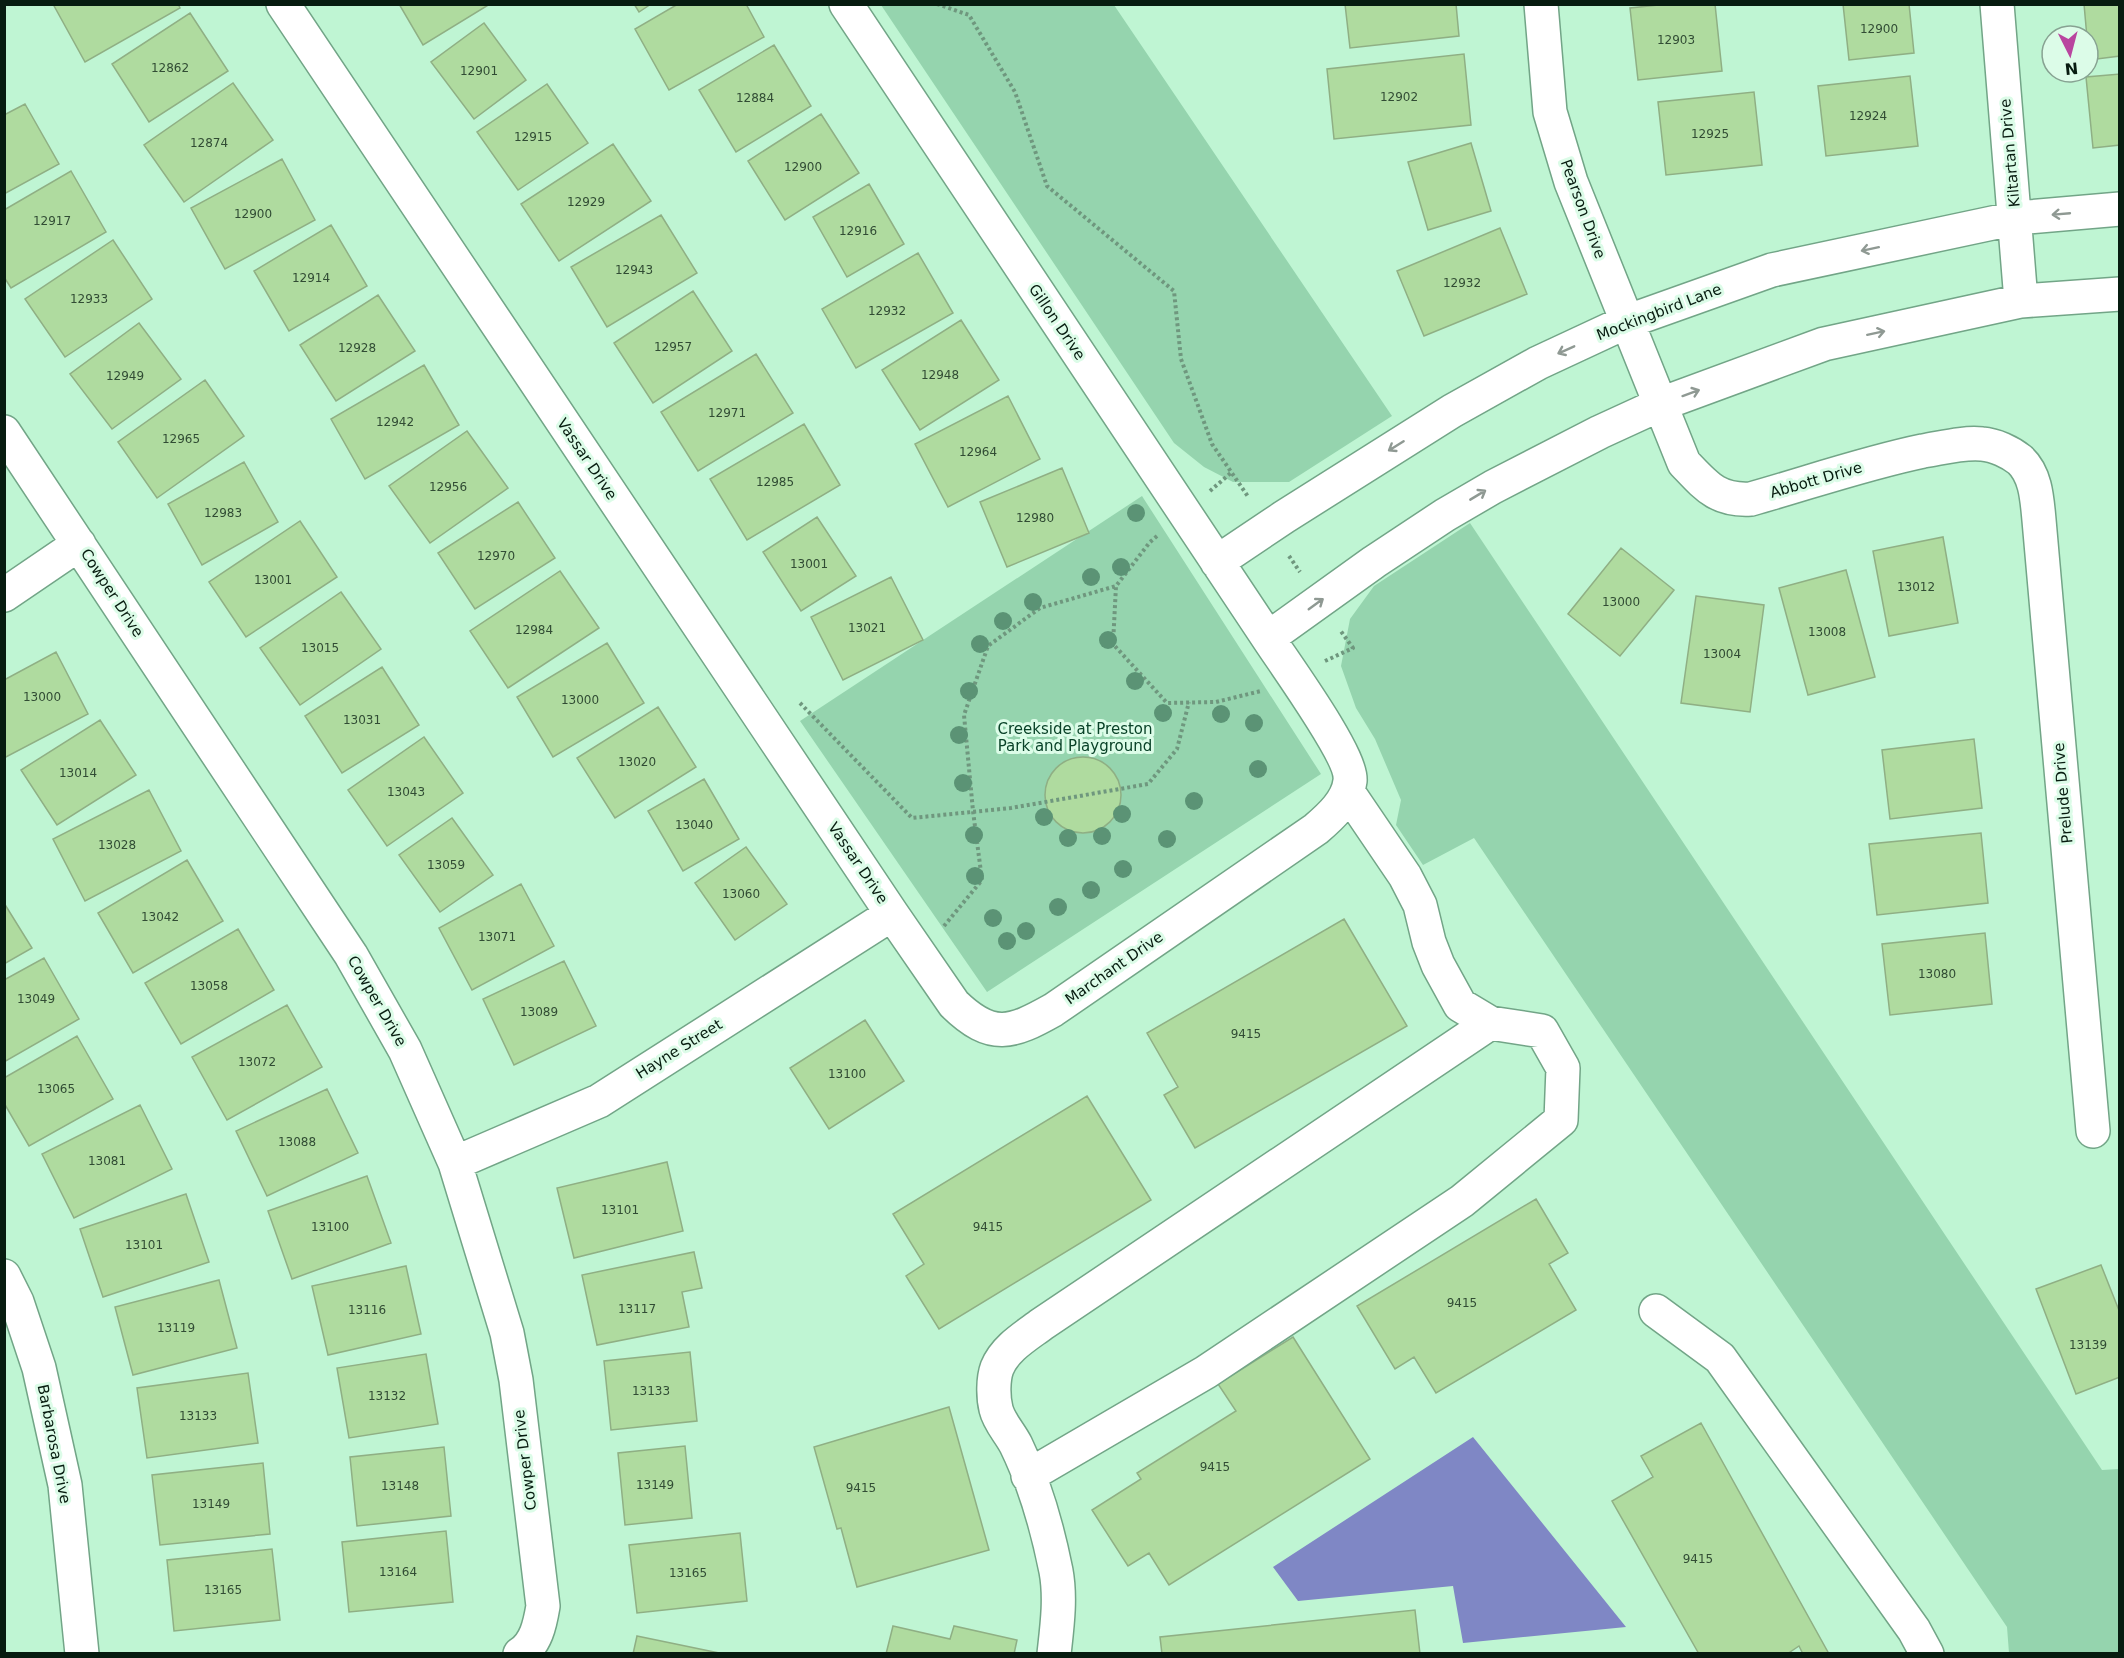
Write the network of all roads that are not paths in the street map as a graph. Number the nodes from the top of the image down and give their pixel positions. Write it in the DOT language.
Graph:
graph roads {
  1 [pos="283,4"];
  2 [pos="846,4"];
  3 [pos="1541,4"];
  4 [pos="1996,4"];
  5 [pos="2120,209"];
  6 [pos="2016,218"];
  7 [pos="2120,294"];
  8 [pos="2021,301"];
  9 [pos="1626,322"];
  10 [pos="1661,404"];
  11 [pos="4,432"];
  12 [pos="2019,459"];
  13 [pos="79,544"];
  14 [pos="1217,562"];
  15 [pos="4,595"];
  16 [pos="1268,638"];
  17 [pos="1348,792"];
  18 [pos="892,914"];
  19 [pos="1490,1023"];
  20 [pos="2093,1131"];
  21 [pos="455,1163"];
  22 [pos="4,1276"];
  23 [pos="1656,1311"];
  24 [pos="1028,1476"];
  25 [pos="524,1651"];
  26 [pos="82,1653"];
  27 [pos="1054,1653"];
  28 [pos="1927,1653"];
  1 -- 18 [label="street, Vassar Drive"];
  2 -- 14 [label="street, Gillon Drive"];
  3 -- 9 [label="street, Pearson Drive"];
  4 -- 6 [label="street, Kiltartan Drive"];
  5 -- 6 [label="street, Mockingbird Lane, one-way"];
  6 -- 8 [label="street, Kiltartan Drive"];
  6 -- 9 [label="street, Mockingbird Lane, one-way"];
  7 -- 8 [label="street"];
  10 -- 8 [label="street, one-way"];
  9 -- 10 [label="street, Pearson Drive"];
  9 -- 14 [label="street, Mockingbird Lane, one-way"];
  10 -- 12 [label="street, Abbott Drive"];
  16 -- 10 [label="street, one-way"];
  11 -- 13 [label="street, Cowper Drive"];
  12 -- 20 [label="street, Prelude Drive"];
  13 -- 15 [label="street"];
  13 -- 21 [label="street, Cowper Drive"];
  14 -- 16 [label="street, Gillon Drive"];
  16 -- 17 [label="street"];
  17 -- 18 [label="street, Marchant Drive"];
  17 -- 19 [label="street"];
  18 -- 21 [label="street, Hayne Street"];
  19 -- 24 [label="street"];
  19 -- 24 [label="street"];
  21 -- 25 [label="street, Cowper Drive"];
  22 -- 26 [label="street, Barbarosa Drive"];
  23 -- 28 [label="street"];
  24 -- 27 [label="street"];
}
